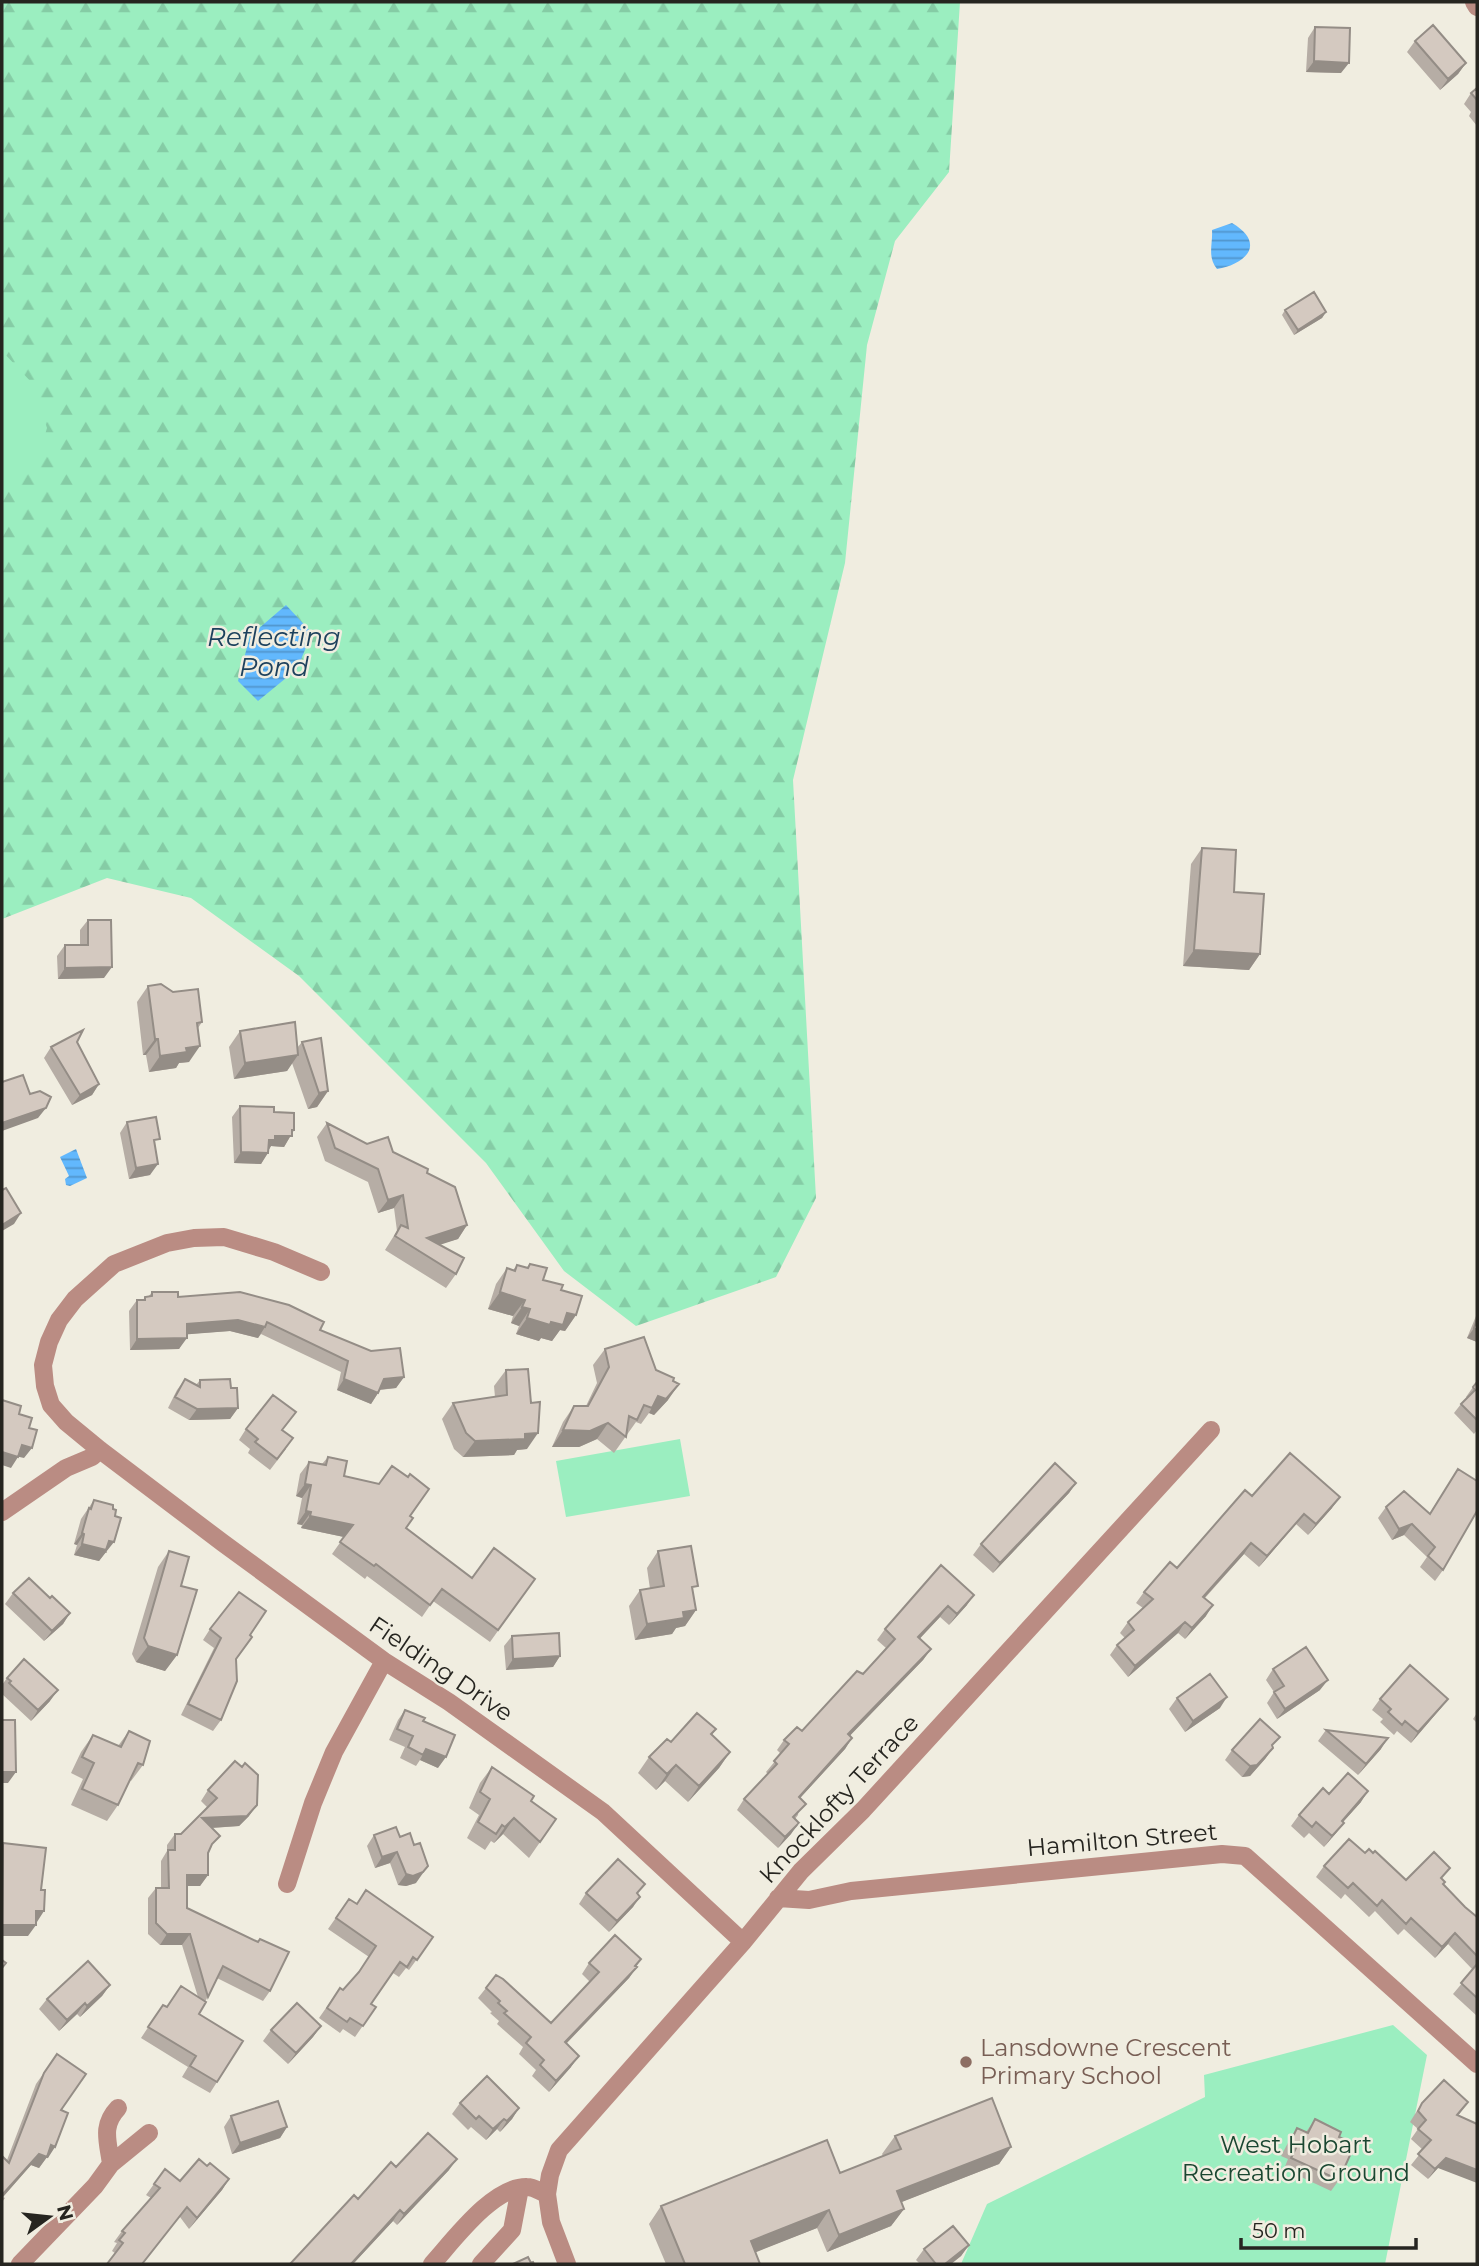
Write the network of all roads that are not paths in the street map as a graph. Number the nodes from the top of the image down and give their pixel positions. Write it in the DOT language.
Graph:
graph roads {
  1 [pos="1474,2"];
  2 [pos="1477,7"];
  3 [pos="321,1272"];
  4 [pos="1211,1430"];
  5 [pos="100,1450"];
  6 [pos="2,1512"];
  7 [pos="384,1661"];
  8 [pos="287,1884"];
  9 [pos="778,1898"];
  10 [pos="743,1942"];
  11 [pos="1477,2064"];
  12 [pos="118,2108"];
  13 [pos="149,2133"];
  14 [pos="111,2164"];
  15 [pos="520,2188"];
  16 [pos="547,2194"];
  17 [pos="20,2264"];
  18 [pos="432,2264"];
  19 [pos="481,2264"];
  20 [pos="567,2264"];
  1 -- 2 [label="street"];
  3 -- 5 [label="street, Fielding Drive"];
  4 -- 9 [label="street, Knocklofty Terrace"];
  5 -- 6 [label="street"];
  5 -- 7 [label="street, Fielding Drive"];
  7 -- 8 [label="street"];
  7 -- 10 [label="street, Fielding Drive"];
  9 -- 10 [label="street, Knocklofty Terrace"];
  9 -- 11 [label="street, Hamilton Street"];
  10 -- 16 [label="street, Knocklofty Terrace"];
  12 -- 14 [label="street"];
  13 -- 14 [label="street"];
  14 -- 17 [label="street"];
  15 -- 16 [label="street"];
  15 -- 18 [label="street"];
  15 -- 19 [label="street"];
  16 -- 20 [label="street"];
}
